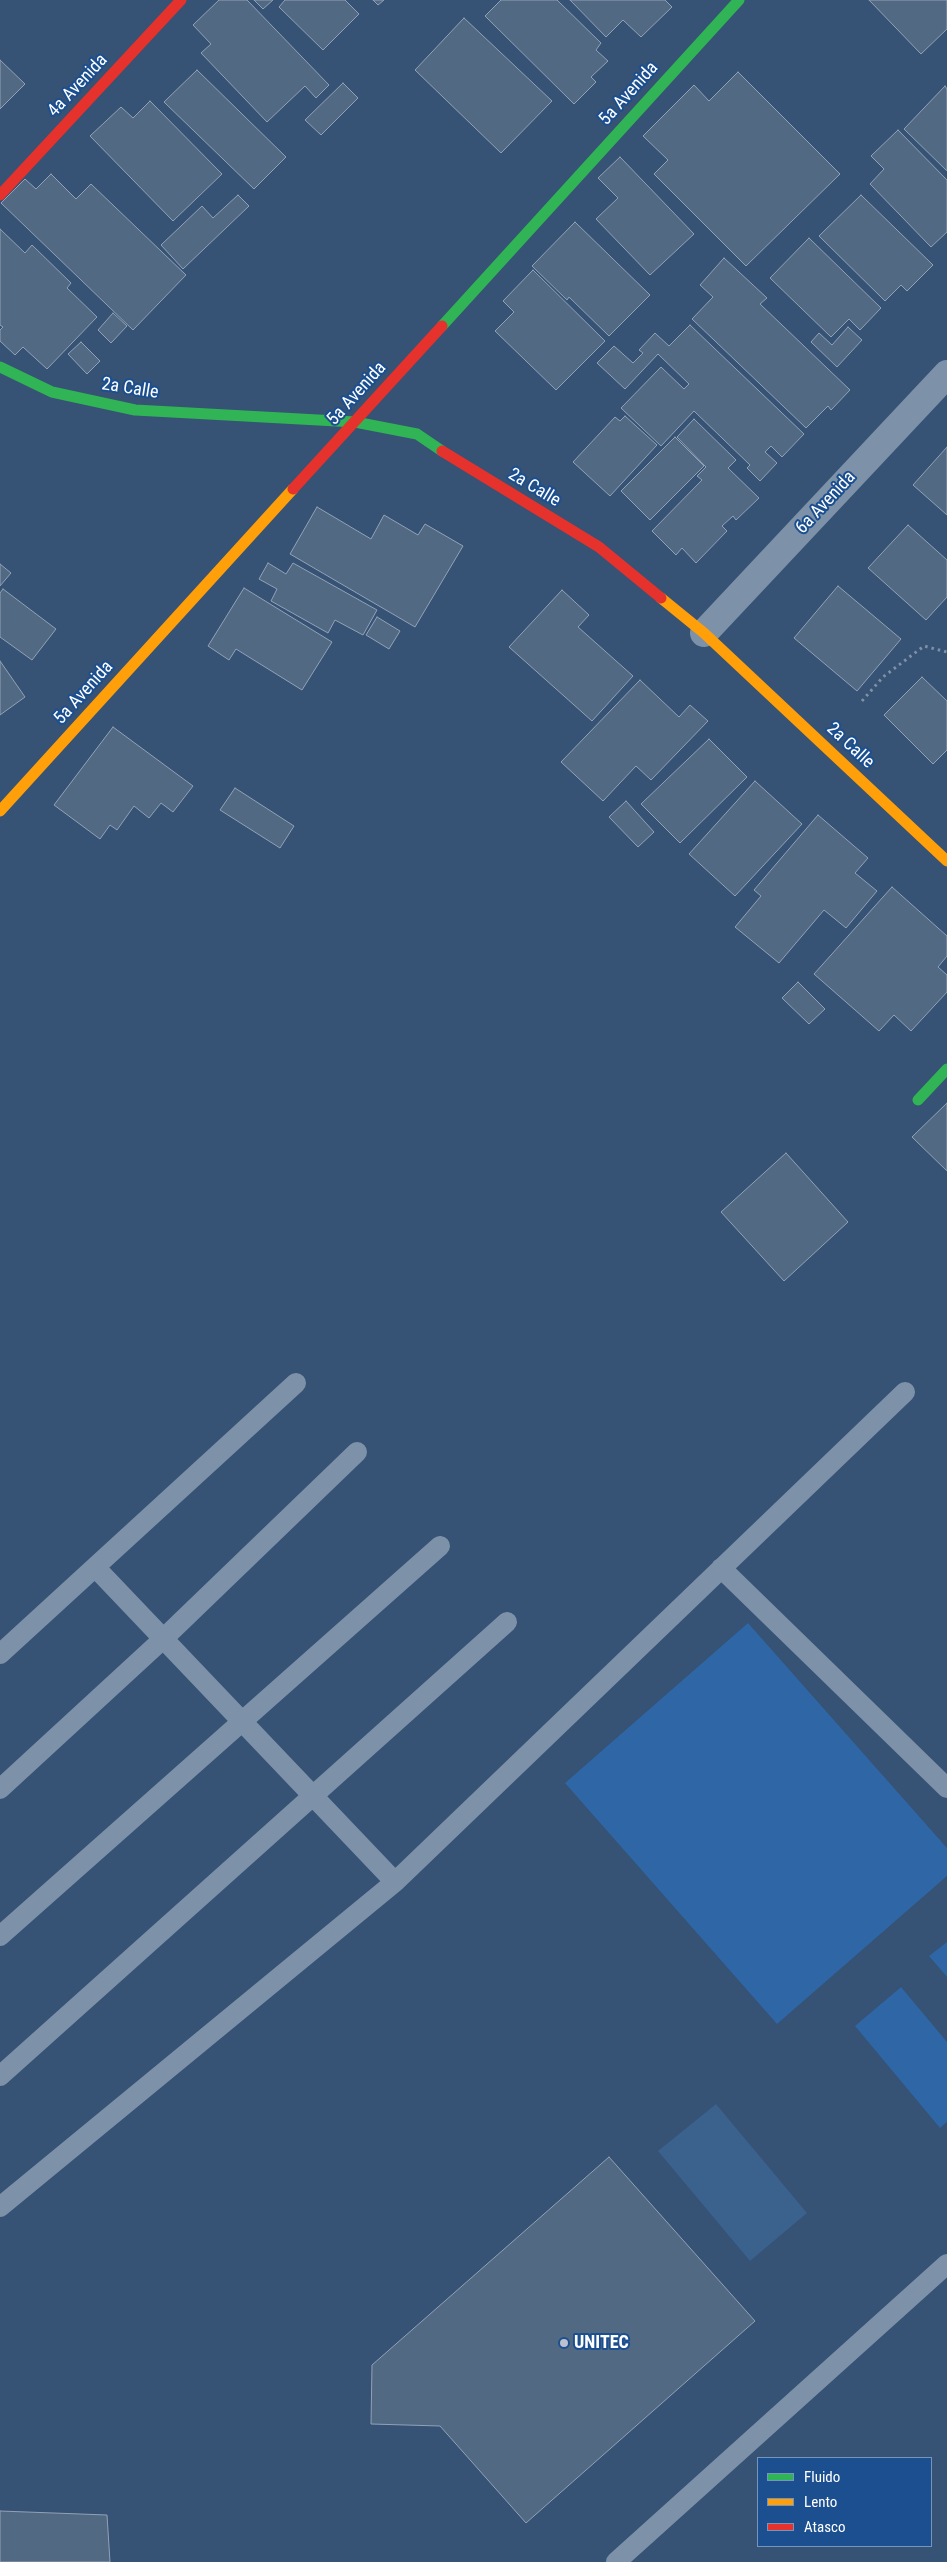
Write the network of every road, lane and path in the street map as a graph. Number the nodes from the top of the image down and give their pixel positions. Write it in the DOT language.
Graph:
graph roads {
  1 [pos="181,0"];
  2 [pos="739,0"];
  3 [pos="0,195"];
  4 [pos="0,367"];
  5 [pos="947,374"];
  6 [pos="355,422"];
  7 [pos="704,633"];
  8 [pos="947,652"];
  9 [pos="862,701"];
  10 [pos="0,811"];
  11 [pos="947,861"];
  12 [pos="947,1069"];
  13 [pos="918,1100"];
  14 [pos="296,1383"];
  15 [pos="905,1392"];
  16 [pos="357,1452"];
  17 [pos="440,1546"];
  18 [pos="94,1567"];
  19 [pos="721,1568"];
  20 [pos="507,1622"];
  21 [pos="163,1639"];
  22 [pos="0,1654"];
  23 [pos="240,1722"];
  24 [pos="947,1788"];
  25 [pos="0,1789"];
  26 [pos="313,1796"];
  27 [pos="395,1882"];
  28 [pos="0,1936"];
  29 [pos="0,2076"];
  30 [pos="0,2207"];
  31 [pos="947,2264"];
  32 [pos="616,2562"];
  1 -- 3 [label="street, 4a Avenida"];
  2 -- 6 [label="street, 5a Avenida"];
  4 -- 6 [label="street, 2a Calle"];
  5 -- 7 [label="street, 6a Avenida"];
  6 -- 7 [label="street, 2a Calle"];
  6 -- 10 [label="street, 5a Avenida"];
  7 -- 11 [label="street, 2a Calle"];
  8 -- 9 [label="path"];
  12 -- 13 [label="street"];
  14 -- 18 [label="lane"];
  15 -- 19 [label="lane"];
  16 -- 21 [label="lane"];
  17 -- 23 [label="lane"];
  18 -- 21 [label="lane"];
  18 -- 22 [label="lane"];
  19 -- 24 [label="lane"];
  19 -- 27 [label="lane"];
  20 -- 26 [label="lane"];
  21 -- 23 [label="lane"];
  21 -- 25 [label="lane"];
  23 -- 26 [label="lane"];
  23 -- 28 [label="lane"];
  26 -- 27 [label="lane"];
  26 -- 29 [label="lane"];
  27 -- 30 [label="lane"];
  31 -- 32 [label="lane"];
}
